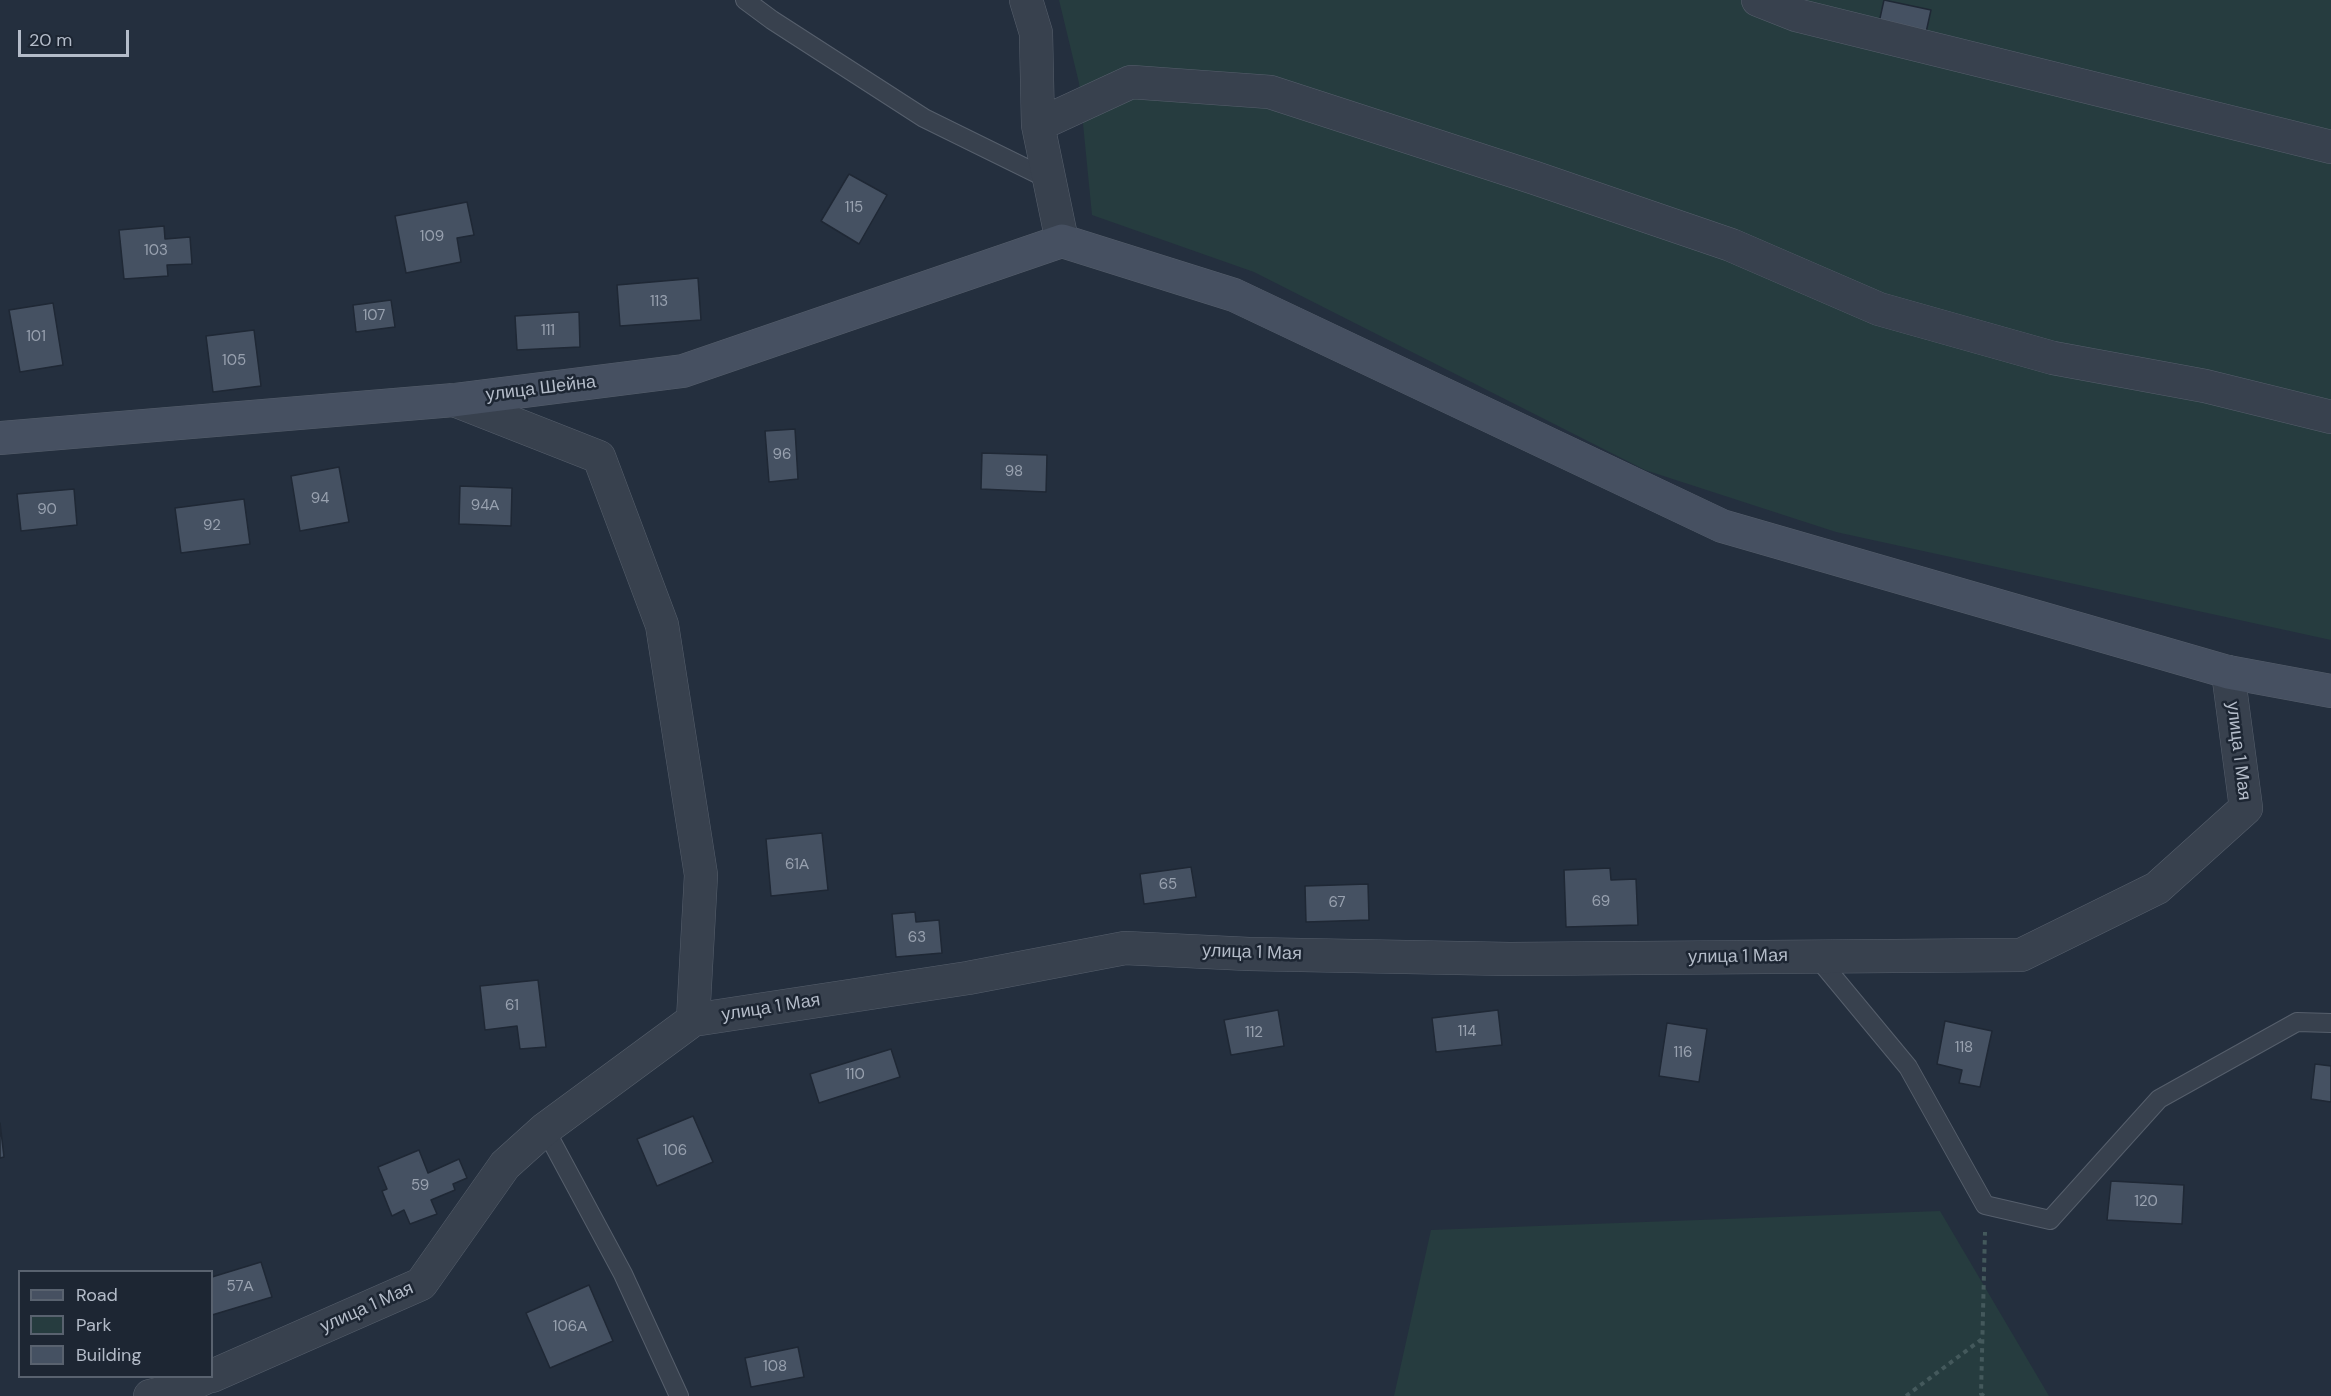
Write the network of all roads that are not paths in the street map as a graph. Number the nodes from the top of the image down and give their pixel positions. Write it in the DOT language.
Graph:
graph roads {
  1 [pos="745,0"];
  2 [pos="1026,0"];
  3 [pos="1758,0"];
  4 [pos="1038,125"];
  5 [pos="2331,147"];
  6 [pos="1050,180"];
  7 [pos="1062,241"];
  8 [pos="454,400"];
  9 [pos="2331,417"];
  10 [pos="0,438"];
  11 [pos="2228,672"];
  12 [pos="2331,691"];
  13 [pos="1816,956"];
  14 [pos="693,1020"];
  15 [pos="2331,1023"];
  16 [pos="545,1129"];
  17 [pos="213,1375"];
  18 [pos="206,1378"];
  19 [pos="150,1396"];
  20 [pos="679,1396"];
  1 -- 6 [label="lane"];
  2 -- 4 [label="street"];
  3 -- 5 [label="street"];
  4 -- 6 [label="street"];
  4 -- 9 [label="street"];
  6 -- 7 [label="street"];
  7 -- 8 [label="street, улица Шейна"];
  7 -- 11 [label="street"];
  8 -- 10 [label="street, улица Шейна"];
  8 -- 14 [label="street"];
  11 -- 12 [label="street"];
  11 -- 13 [label="street, улица 1 Мая"];
  13 -- 14 [label="street, улица 1 Мая"];
  13 -- 15 [label="lane"];
  14 -- 16 [label="street, улица 1 Мая"];
  16 -- 17 [label="street, улица 1 Мая"];
  16 -- 20 [label="lane"];
  18 -- 19 [label="street, улица 1 Мая"];
}
